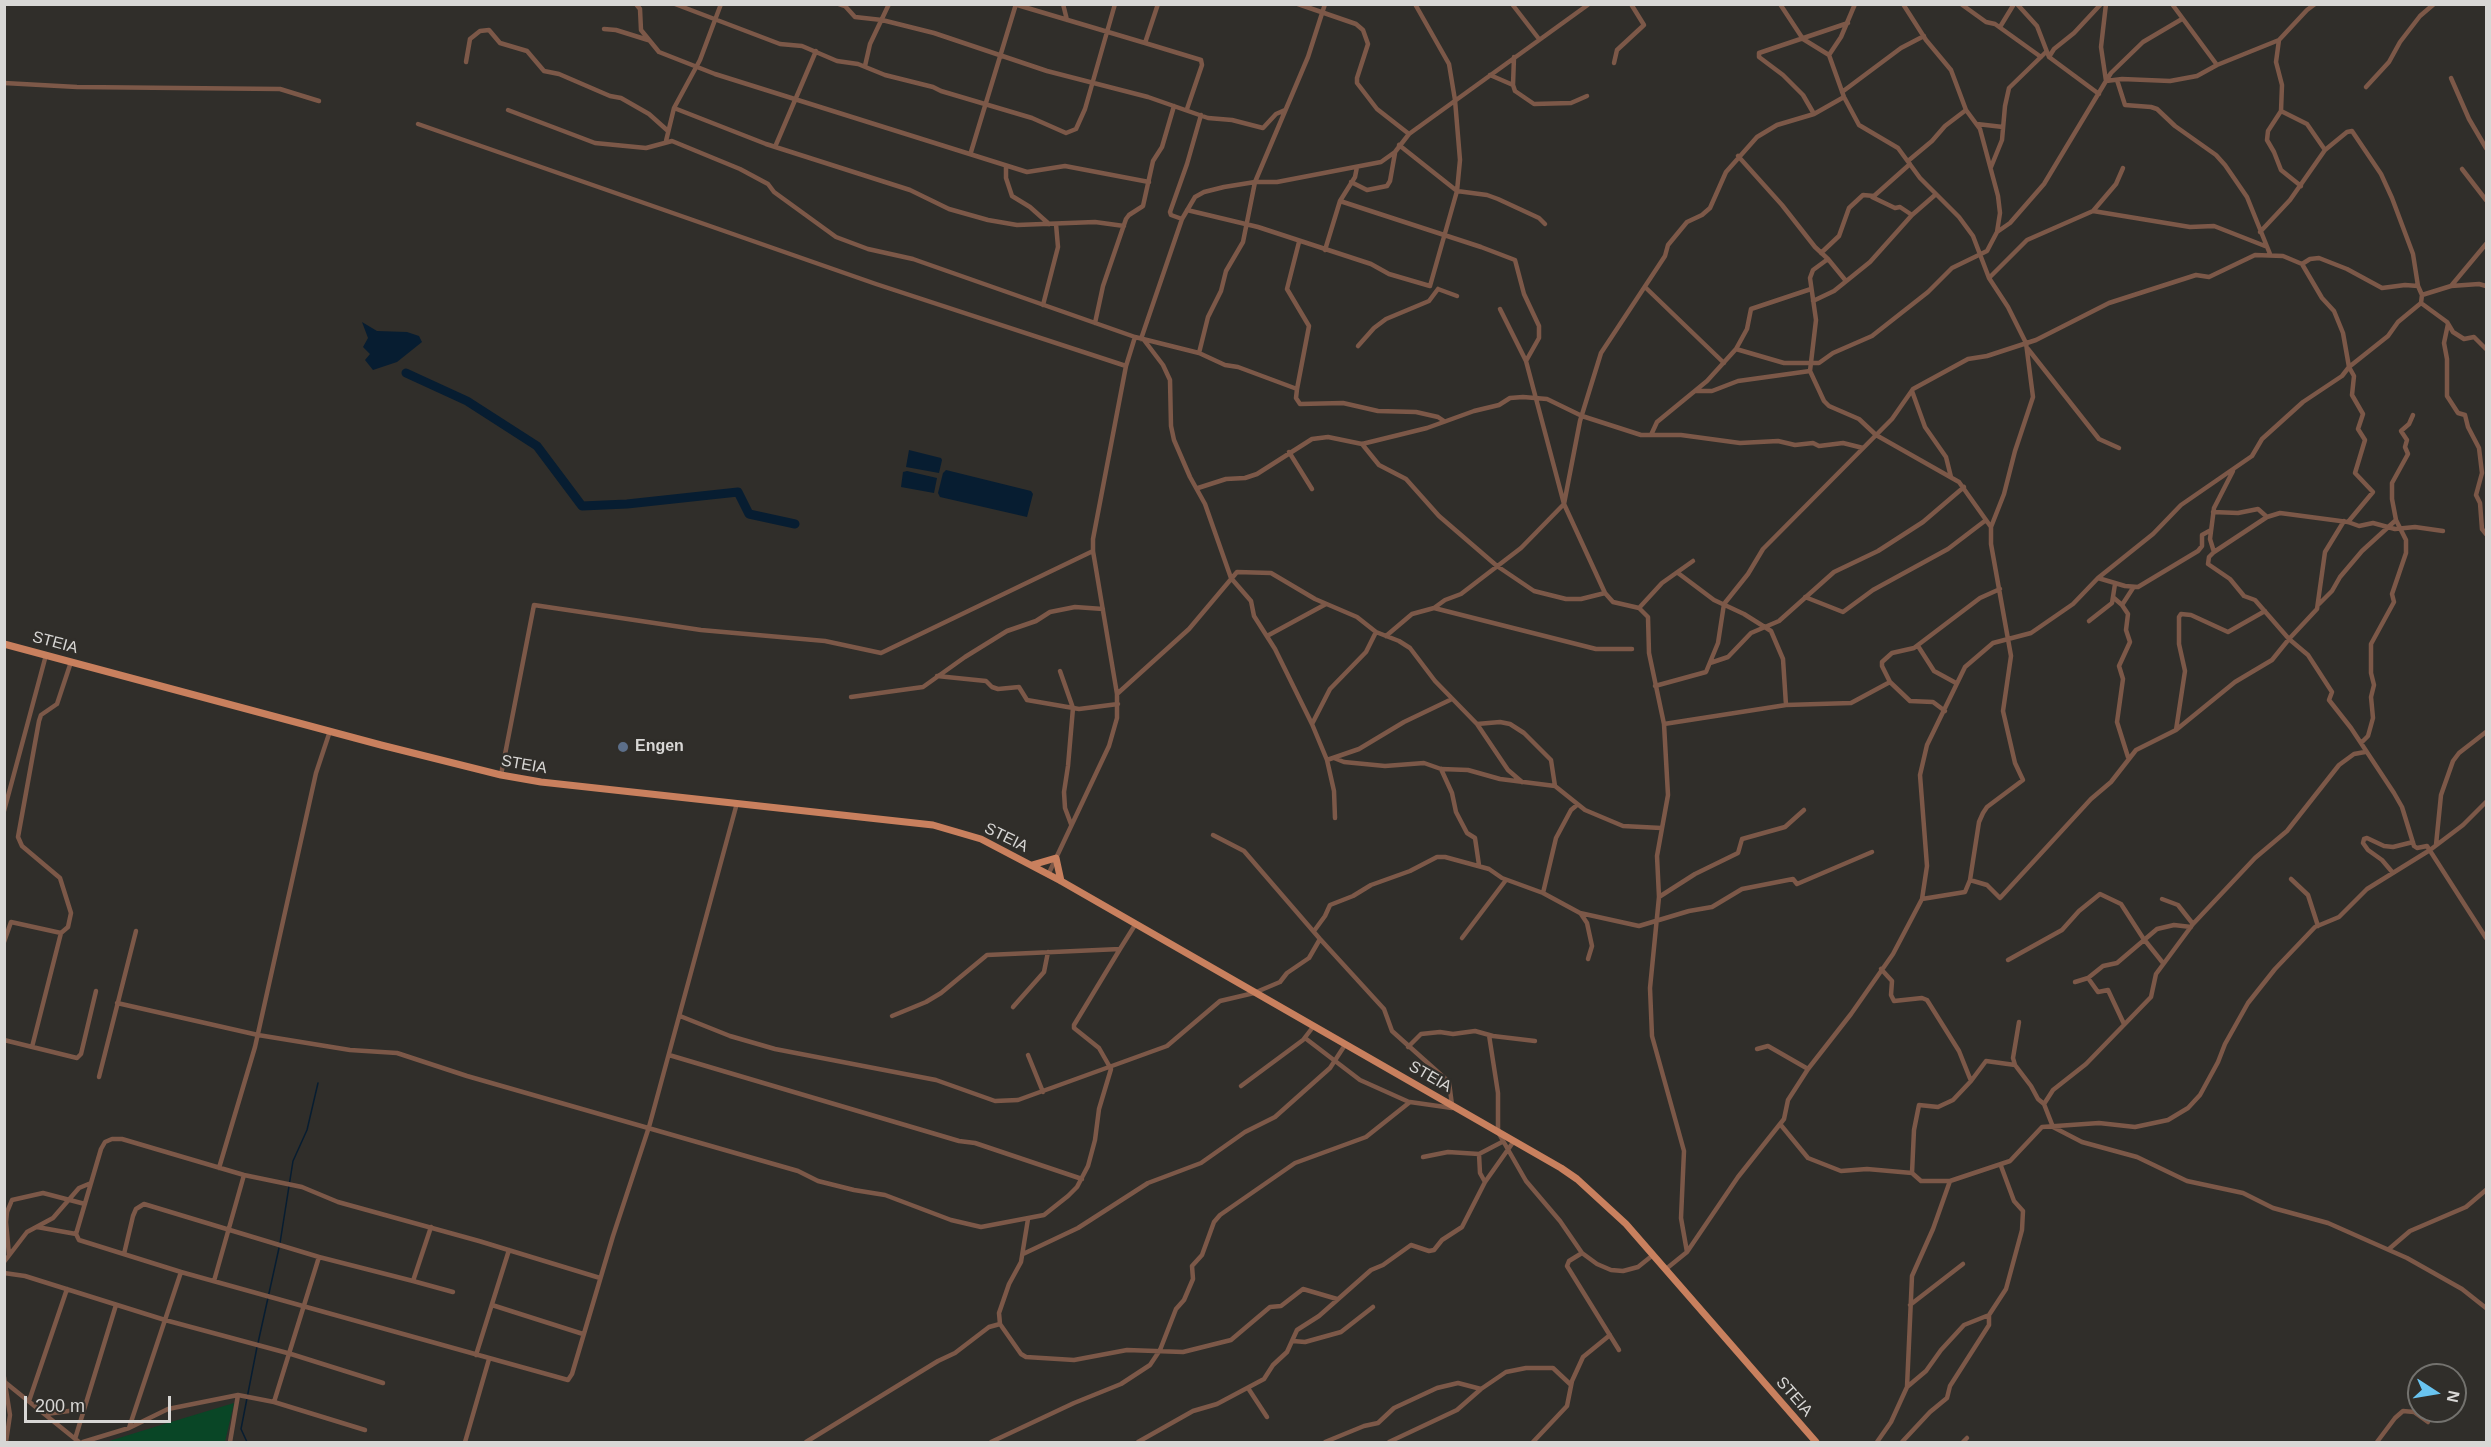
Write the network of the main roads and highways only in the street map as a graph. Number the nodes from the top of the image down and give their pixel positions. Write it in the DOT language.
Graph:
graph roads {
  1 [pos="4,644"];
  2 [pos="1032,865"];
  3 [pos="1062,881"];
  4 [pos="1816,1443"];
  1 -- 2 [label="main road, STEIA"];
  2 -- 3 [label="main road, STEIA"];
  2 -- 3 [label="main road"];
  3 -- 4 [label="main road, STEIA"];
}
